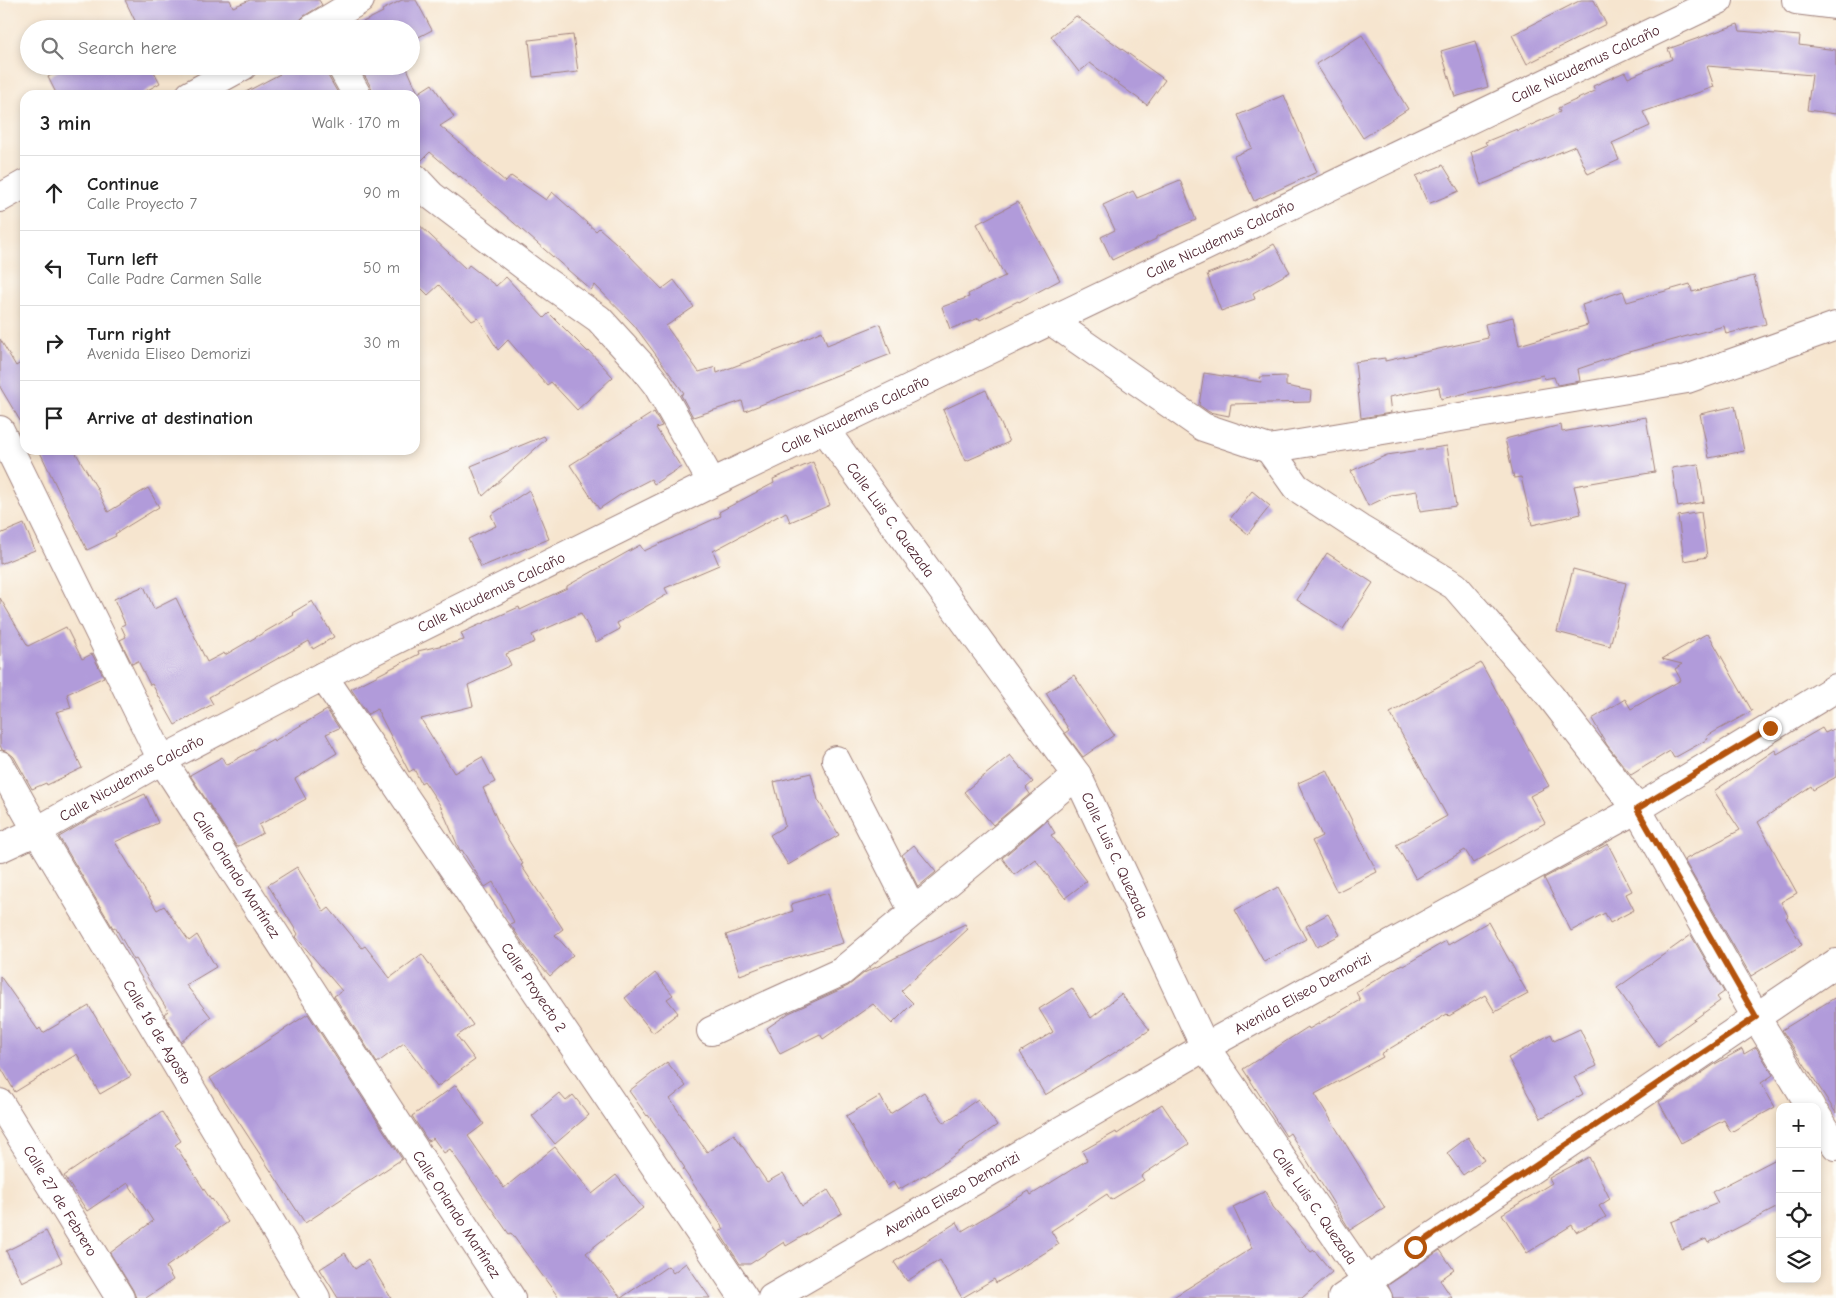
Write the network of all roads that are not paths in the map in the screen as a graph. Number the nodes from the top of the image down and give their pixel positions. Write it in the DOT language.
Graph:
graph roads {
  1 [pos="360,0"];
  2 [pos="1719,0"];
  3 [pos="1796,0"];
  4 [pos="1836,5"];
  5 [pos="330,20"];
  6 [pos="227,75"];
  7 [pos="346,75"];
  8 [pos="199,90"];
  9 [pos="353,90"];
  10 [pos="420,183"];
  11 [pos="20,187"];
  12 [pos="0,198"];
  13 [pos="1051,321"];
  14 [pos="1836,326"];
  15 [pos="0,430"];
  16 [pos="825,430"];
  17 [pos="1269,449"];
  18 [pos="712,483"];
  19 [pos="323,676"];
  20 [pos="1836,688"];
  21 [pos="162,760"];
  22 [pos="836,760"];
  23 [pos="0,765"];
  24 [pos="1077,775"];
  25 [pos="1637,809"];
  26 [pos="37,831"];
  27 [pos="0,848"];
  28 [pos="913,912"];
  29 [pos="1836,963"];
  30 [pos="1756,1017"];
  31 [pos="711,1031"];
  32 [pos="1205,1047"];
  33 [pos="0,1103"];
  34 [pos="1809,1103"];
  35 [pos="1821,1122"];
  36 [pos="1836,1146"];
  37 [pos="1372,1289"];
  38 [pos="120,1298"];
  39 [pos="316,1298"];
  40 [pos="511,1298"];
  41 [pos="744,1298"];
  42 [pos="772,1298"];
  43 [pos="1342,1298"];
  1 -- 5 [label="street"];
  2 -- 13 [label="street, Calle Nicudemus Calcaño"];
  3 -- 4 [label="street"];
  6 -- 8 [label="street"];
  7 -- 9 [label="street"];
  10 -- 18 [label="street"];
  11 -- 12 [label="street"];
  13 -- 16 [label="street, Calle Nicudemus Calcaño"];
  13 -- 17 [label="street"];
  14 -- 17 [label="street"];
  15 -- 21 [label="street, Calle Orlando Martínez"];
  16 -- 18 [label="street, Calle Nicudemus Calcaño"];
  16 -- 24 [label="street, Calle Luis C. Quezada"];
  17 -- 25 [label="street"];
  18 -- 19 [label="street, Calle Nicudemus Calcaño"];
  19 -- 21 [label="street, Calle Nicudemus Calcaño"];
  19 -- 41 [label="street, Calle Proyecto 2"];
  20 -- 25 [label="street, Avenida Eliseo Demorizi"];
  21 -- 26 [label="street, Calle Nicudemus Calcaño"];
  21 -- 40 [label="street, Calle Orlando Martínez"];
  22 -- 28 [label="street"];
  23 -- 26 [label="street, Calle 16 de Agosto"];
  24 -- 28 [label="street"];
  24 -- 32 [label="street, Calle Luis C. Quezada"];
  25 -- 30 [label="street"];
  25 -- 32 [label="street, Avenida Eliseo Demorizi"];
  26 -- 27 [label="street, Calle Nicudemus Calcaño"];
  26 -- 39 [label="street, Calle 16 de Agosto"];
  28 -- 31 [label="street"];
  29 -- 30 [label="street"];
  30 -- 34 [label="street"];
  30 -- 37 [label="street"];
  32 -- 37 [label="street, Calle Luis C. Quezada"];
  32 -- 42 [label="street, Avenida Eliseo Demorizi"];
  33 -- 38 [label="street, Calle 27 de Febrero"];
  35 -- 36 [label="street"];
  37 -- 43 [label="street"];
}
